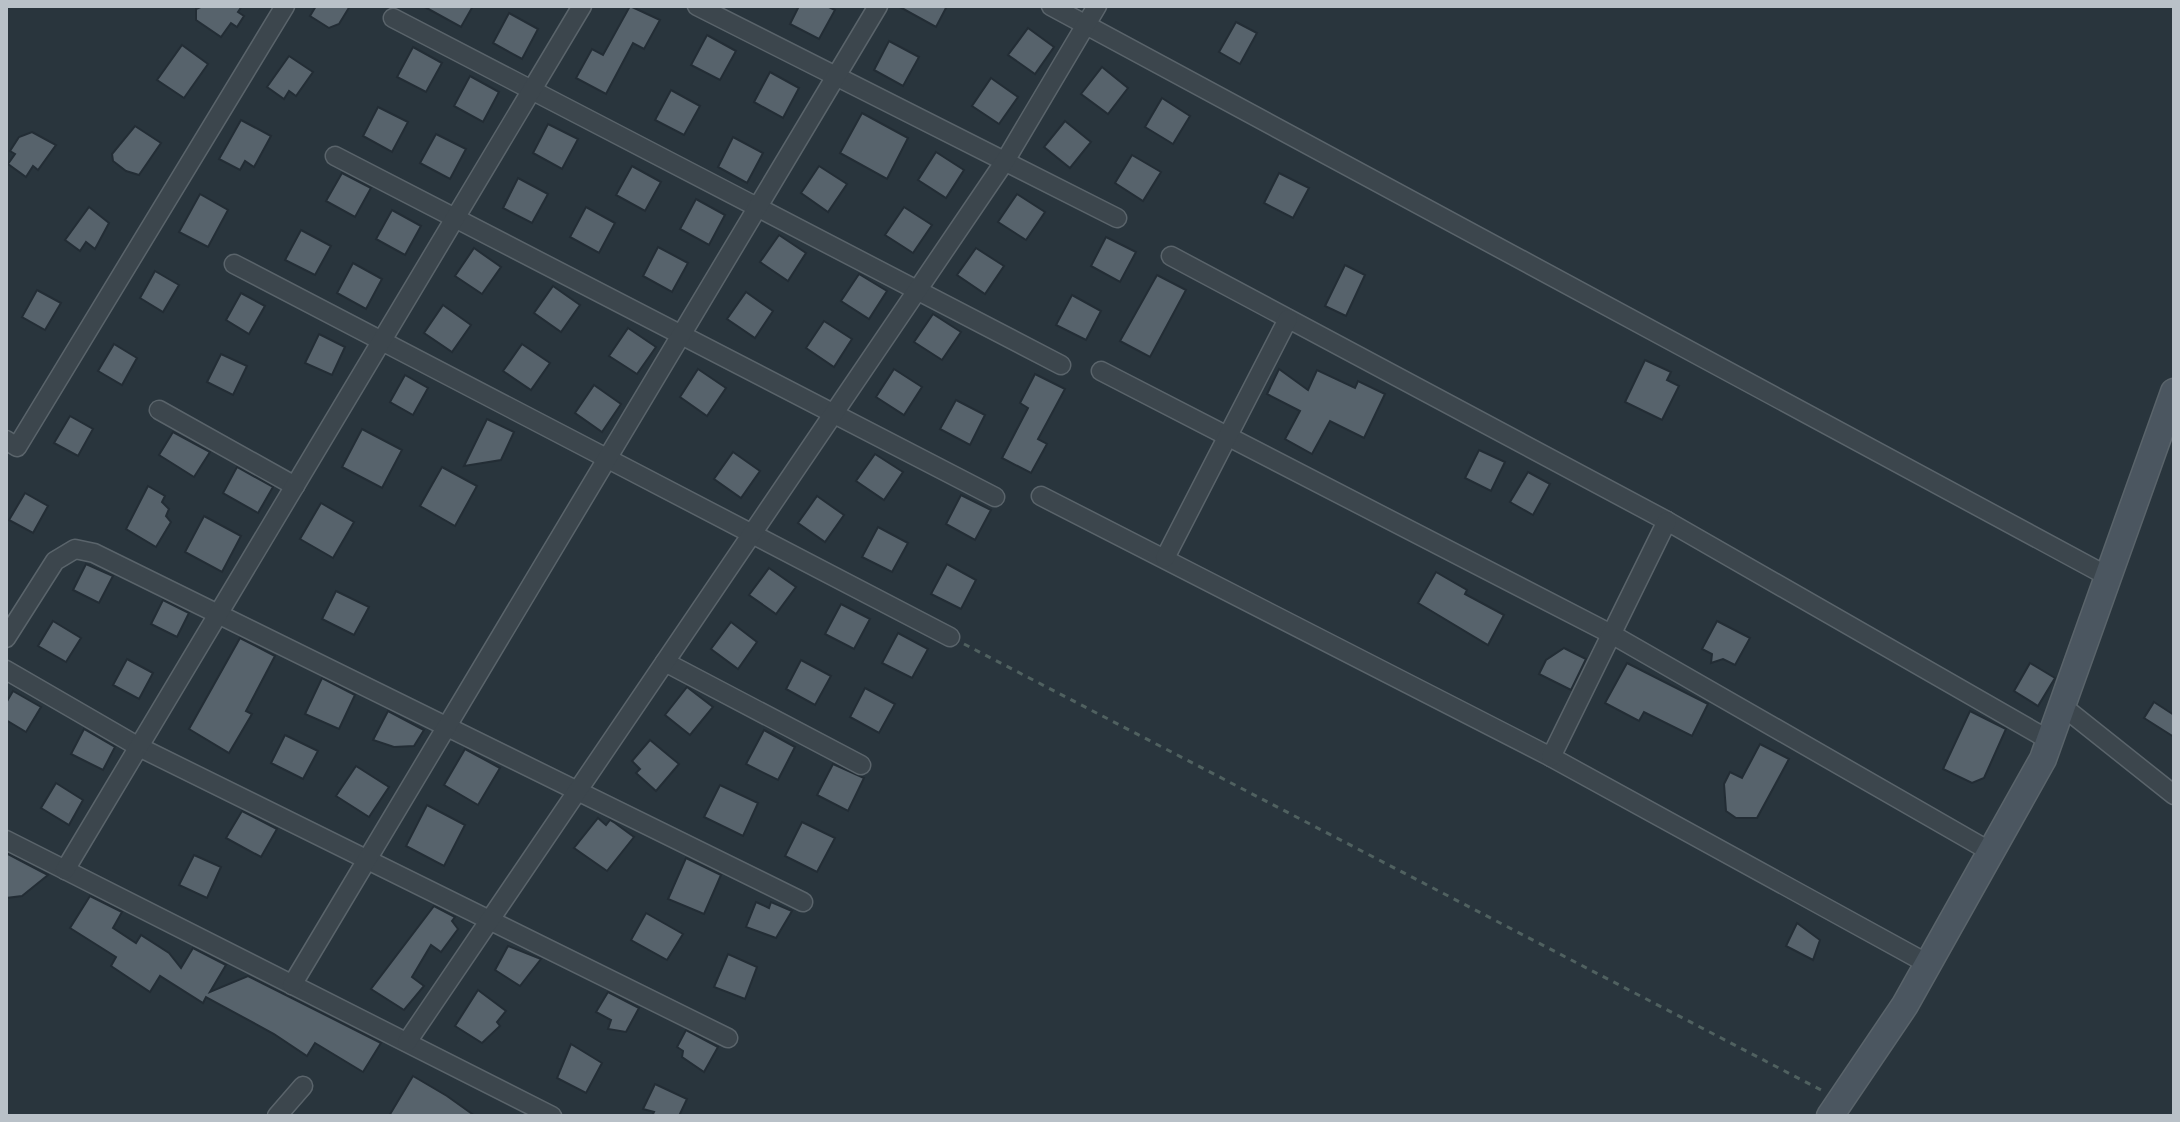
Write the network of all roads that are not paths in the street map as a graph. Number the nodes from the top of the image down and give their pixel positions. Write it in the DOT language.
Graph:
graph roads {
  1 [pos="285,6"];
  2 [pos="582,6"];
  3 [pos="697,6"];
  4 [pos="878,6"];
  5 [pos="1051,6"];
  6 [pos="1097,6"];
  7 [pos="393,18"];
  8 [pos="1088,24"];
  9 [pos="836,76"];
  10 [pos="532,90"];
  11 [pos="335,156"];
  12 [pos="1005,161"];
  13 [pos="757,207"];
  14 [pos="455,218"];
  15 [pos="1117,218"];
  16 [pos="1171,256"];
  17 [pos="234,264"];
  18 [pos="917,291"];
  19 [pos="1288,319"];
  20 [pos="681,335"];
  21 [pos="382,341"];
  22 [pos="1061,365"];
  23 [pos="1101,371"];
  24 [pos="2174,392"];
  25 [pos="159,410"];
  26 [pos="833,414"];
  27 [pos="1229,434"];
  28 [pos="6,440"];
  29 [pos="607,458"];
  30 [pos="295,486"];
  31 [pos="1041,496"];
  32 [pos="995,497"];
  33 [pos="1667,521"];
  34 [pos="752,533"];
  35 [pos="1165,558"];
  36 [pos="2109,577"];
  37 [pos="217,615"];
  38 [pos="1613,635"];
  39 [pos="950,637"];
  40 [pos="6,638"];
  41 [pos="665,662"];
  42 [pos="6,670"];
  43 [pos="2061,705"];
  44 [pos="446,727"];
  45 [pos="2049,740"];
  46 [pos="139,747"];
  47 [pos="1551,757"];
  48 [pos="861,765"];
  49 [pos="577,791"];
  50 [pos="2174,795"];
  51 [pos="6,840"];
  52 [pos="1991,852"];
  53 [pos="367,859"];
  54 [pos="65,870"];
  55 [pos="803,902"];
  56 [pos="490,920"];
  57 [pos="1928,964"];
  58 [pos="292,985"];
  59 [pos="728,1038"];
  60 [pos="407,1042"];
  61 [pos="303,1086"];
  62 [pos="1836,1108"];
  63 [pos="277,1116"];
  64 [pos="552,1116"];
  1 -- 28 [label="street"];
  2 -- 10 [label="street"];
  3 -- 9 [label="street"];
  4 -- 9 [label="street"];
  5 -- 8 [label="street"];
  6 -- 8 [label="street"];
  7 -- 10 [label="street"];
  8 -- 12 [label="street"];
  8 -- 36 [label="street"];
  9 -- 12 [label="street"];
  9 -- 13 [label="street"];
  10 -- 13 [label="street"];
  10 -- 14 [label="street"];
  11 -- 14 [label="street"];
  12 -- 15 [label="street"];
  12 -- 18 [label="street"];
  13 -- 18 [label="street"];
  13 -- 20 [label="street"];
  14 -- 20 [label="street"];
  14 -- 21 [label="street"];
  16 -- 19 [label="street"];
  17 -- 21 [label="street"];
  18 -- 22 [label="street"];
  18 -- 26 [label="street"];
  19 -- 27 [label="street"];
  19 -- 33 [label="street"];
  20 -- 26 [label="street"];
  20 -- 29 [label="street"];
  21 -- 29 [label="street"];
  21 -- 30 [label="street"];
  23 -- 27 [label="street"];
  24 -- 36 [label="street"];
  25 -- 30 [label="street"];
  26 -- 32 [label="street"];
  26 -- 34 [label="street"];
  27 -- 35 [label="street"];
  27 -- 38 [label="street"];
  29 -- 34 [label="street"];
  29 -- 44 [label="street"];
  30 -- 37 [label="street"];
  31 -- 35 [label="street"];
  33 -- 38 [label="street"];
  33 -- 45 [label="street"];
  34 -- 39 [label="street"];
  34 -- 41 [label="street"];
  35 -- 47 [label="street"];
  36 -- 43 [label="street"];
  37 -- 40 [label="street"];
  37 -- 44 [label="street"];
  37 -- 46 [label="street"];
  38 -- 47 [label="street"];
  38 -- 52 [label="street"];
  41 -- 48 [label="street"];
  41 -- 49 [label="street"];
  42 -- 46 [label="street"];
  43 -- 45 [label="street"];
  43 -- 50 [label="street"];
  44 -- 49 [label="street"];
  44 -- 53 [label="street"];
  45 -- 52 [label="street"];
  46 -- 53 [label="street"];
  46 -- 54 [label="street"];
  47 -- 57 [label="street"];
  49 -- 55 [label="street"];
  49 -- 56 [label="street"];
  51 -- 54 [label="street"];
  52 -- 57 [label="street"];
  53 -- 56 [label="street"];
  53 -- 58 [label="street"];
  54 -- 58 [label="street"];
  56 -- 59 [label="street"];
  56 -- 60 [label="street"];
  57 -- 62 [label="street"];
  58 -- 60 [label="street"];
  60 -- 64 [label="street"];
  61 -- 63 [label="street"];
}
